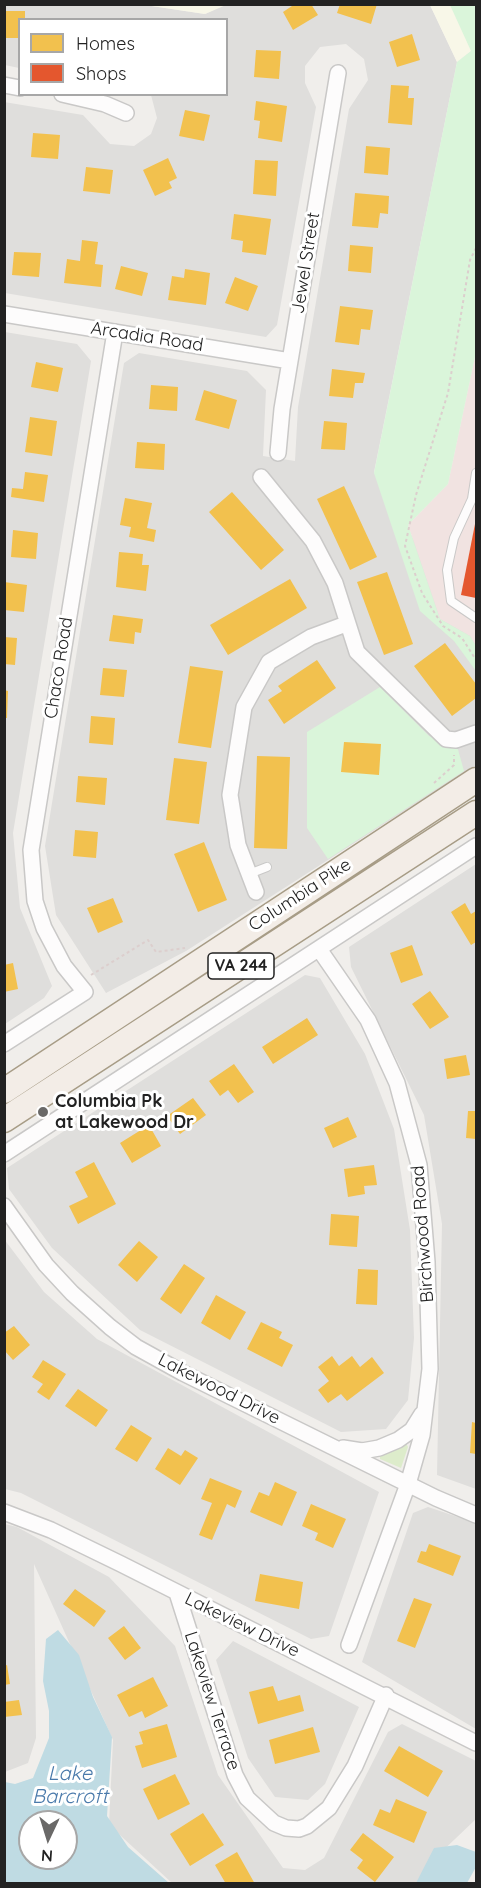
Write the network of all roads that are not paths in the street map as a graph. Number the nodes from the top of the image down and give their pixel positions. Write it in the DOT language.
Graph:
graph roads {
  1 [pos="338,74"];
  2 [pos="71,96"];
  3 [pos="126,113"];
  4 [pos="4,314"];
  5 [pos="115,332"];
  6 [pos="290,361"];
  7 [pos="278,453"];
  8 [pos="477,473"];
  9 [pos="261,477"];
  10 [pos="477,618"];
  11 [pos="346,624"];
  12 [pos="477,733"];
  13 [pos="477,780"];
  14 [pos="477,813"];
  15 [pos="477,846"];
  16 [pos="267,867"];
  17 [pos="249,874"];
  18 [pos="256,892"];
  19 [pos="319,949"];
  20 [pos="4,1044"];
  21 [pos="4,1091"];
  22 [pos="4,1120"];
  23 [pos="4,1154"];
  24 [pos="4,1206"];
  25 [pos="428,1400"];
  26 [pos="324,1443"];
  27 [pos="408,1484"];
  28 [pos="4,1512"];
  29 [pos="477,1515"];
  30 [pos="177,1593"];
  31 [pos="348,1645"];
  32 [pos="387,1695"];
  33 [pos="477,1743"];
  1 -- 6 [label="street, Jewel Street"];
  2 -- 3 [label="street"];
  4 -- 5 [label="street, Arcadia Road"];
  5 -- 6 [label="street, Arcadia Road"];
  5 -- 20 [label="street, Chaco Road"];
  6 -- 7 [label="street, Jewel Street"];
  8 -- 10 [label="lane"];
  9 -- 11 [label="street"];
  11 -- 12 [label="street"];
  11 -- 17 [label="street"];
  13 -- 21 [label="main road, Columbia Pike / VA 244"];
  14 -- 22 [label="main road, Columbia Pike / VA 244"];
  15 -- 19 [label="street"];
  16 -- 17 [label="lane"];
  17 -- 18 [label="street"];
  19 -- 23 [label="street"];
  19 -- 25 [label="street, Birchwood Road"];
  24 -- 26 [label="street, Lakewood Drive"];
  25 -- 26 [label="street, Birchwood Road"];
  25 -- 27 [label="street, Birchwood Road"];
  26 -- 27 [label="street, Lakewood Drive"];
  27 -- 29 [label="street, Lakewood Drive"];
  27 -- 31 [label="street, Birchwood Road"];
  28 -- 30 [label="street, Lakeview Drive"];
  30 -- 32 [label="street, Lakeview Drive"];
  30 -- 32 [label="street, Lakeview Terrace"];
  32 -- 33 [label="street, Lakeview Drive"];
}
